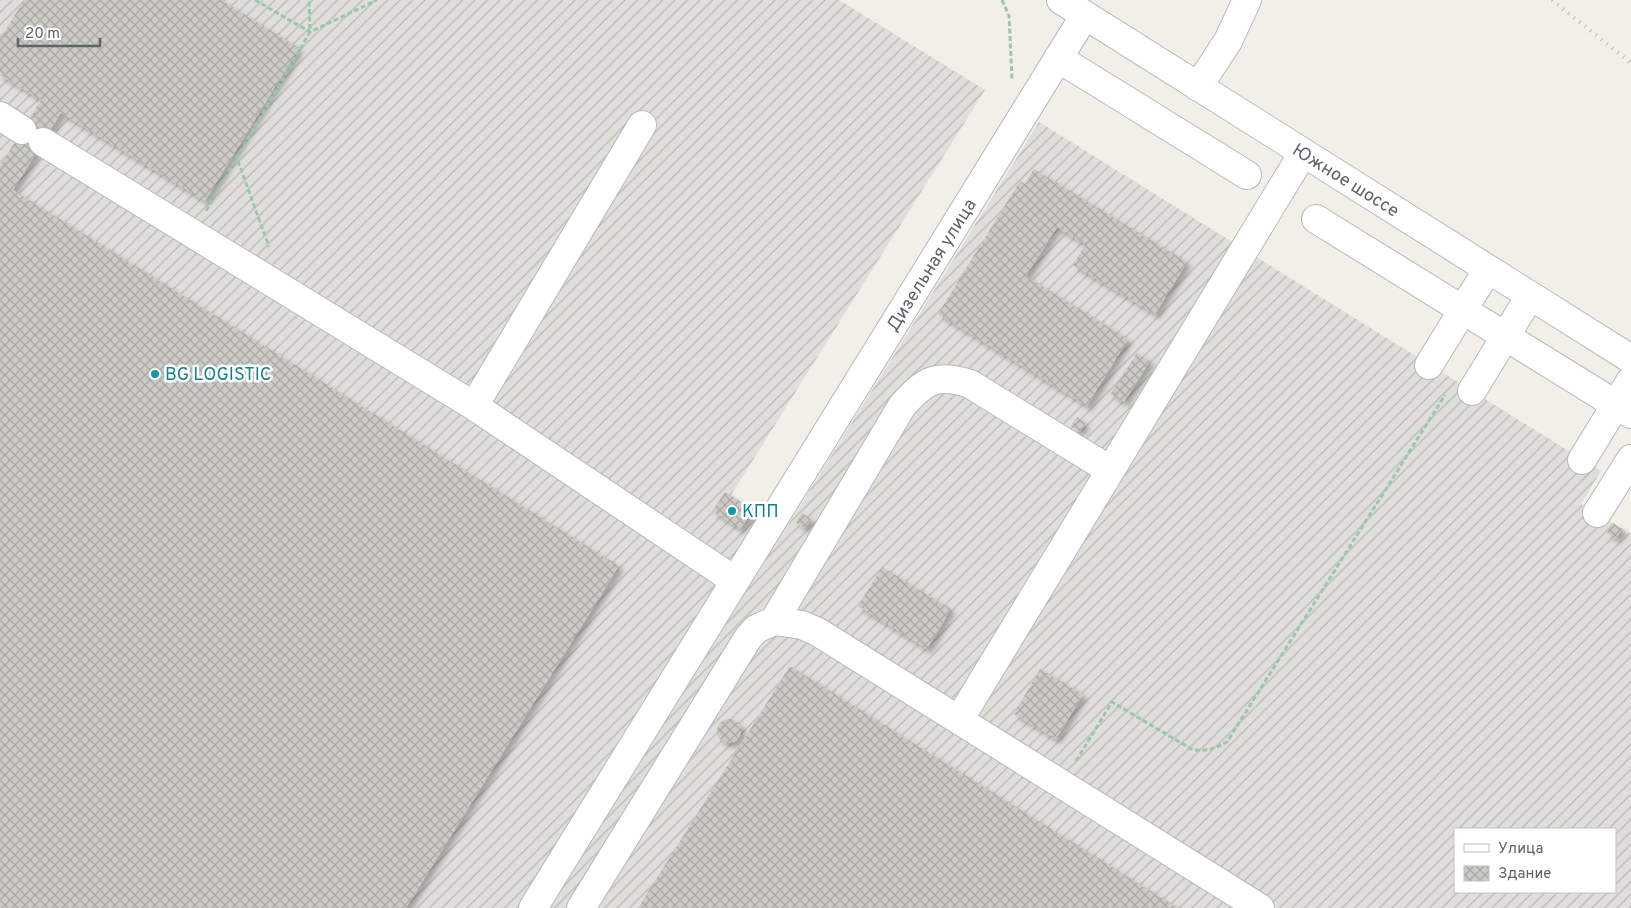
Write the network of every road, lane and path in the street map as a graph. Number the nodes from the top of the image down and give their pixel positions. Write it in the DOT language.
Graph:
graph roads {
  1 [pos="255,0"];
  2 [pos="309,0"];
  3 [pos="377,0"];
  4 [pos="1002,0"];
  5 [pos="1061,0"];
  6 [pos="1247,0"];
  7 [pos="1085,15"];
  8 [pos="310,32"];
  9 [pos="1058,58"];
  10 [pos="1198,87"];
  11 [pos="1031,103"];
  12 [pos="642,125"];
  13 [pos="22,129"];
  14 [pos="1303,153"];
  15 [pos="238,160"];
  16 [pos="1247,176"];
  17 [pos="203,216"];
  18 [pos="1316,219"];
  19 [pos="271,252"];
  20 [pos="1488,269"];
  21 [pos="1530,296"];
  22 [pos="1463,310"];
  23 [pos="1505,336"];
  24 [pos="1631,359"];
  25 [pos="1429,365"];
  26 [pos="1631,380"];
  27 [pos="1459,392"];
  28 [pos="474,406"];
  29 [pos="1623,410"];
  30 [pos="1631,459"];
  31 [pos="1582,460"];
  32 [pos="1110,470"];
  33 [pos="1597,513"];
  34 [pos="734,580"];
  35 [pos="774,621"];
  36 [pos="959,720"];
  37 [pos="1074,766"];
  38 [pos="532,908"];
  39 [pos="581,908"];
  40 [pos="1260,908"];
  1 -- 8 [label="path"];
  2 -- 8 [label="path"];
  3 -- 8 [label="path"];
  4 -- 11 [label="path"];
  5 -- 7 [label="street, Южное шоссе"];
  6 -- 10 [label="street"];
  7 -- 9 [label="street, Дизельная улица"];
  7 -- 10 [label="street, Южное шоссе"];
  8 -- 15 [label="path"];
  9 -- 11 [label="street, Дизельная улица"];
  9 -- 16 [label="street"];
  10 -- 14 [label="street, Южное шоссе"];
  11 -- 34 [label="street, Дизельная улица"];
  12 -- 28 [label="street"];
  13 -- 28 [label="street"];
  14 -- 20 [label="street, Южное шоссе"];
  14 -- 32 [label="street"];
  15 -- 17 [label="path"];
  15 -- 19 [label="path"];
  18 -- 22 [label="street"];
  20 -- 21 [label="street, Южное шоссе"];
  20 -- 22 [label="street"];
  21 -- 23 [label="street"];
  21 -- 24 [label="street, Южное шоссе"];
  22 -- 23 [label="street"];
  22 -- 25 [label="street"];
  23 -- 27 [label="street"];
  23 -- 29 [label="street"];
  26 -- 29 [label="street"];
  27 -- 37 [label="path"];
  28 -- 34 [label="street"];
  29 -- 31 [label="street"];
  30 -- 33 [label="street"];
  32 -- 35 [label="street"];
  32 -- 36 [label="street"];
  34 -- 38 [label="street, Дизельная улица"];
  35 -- 36 [label="street"];
  35 -- 39 [label="street"];
  36 -- 40 [label="street"];
}
